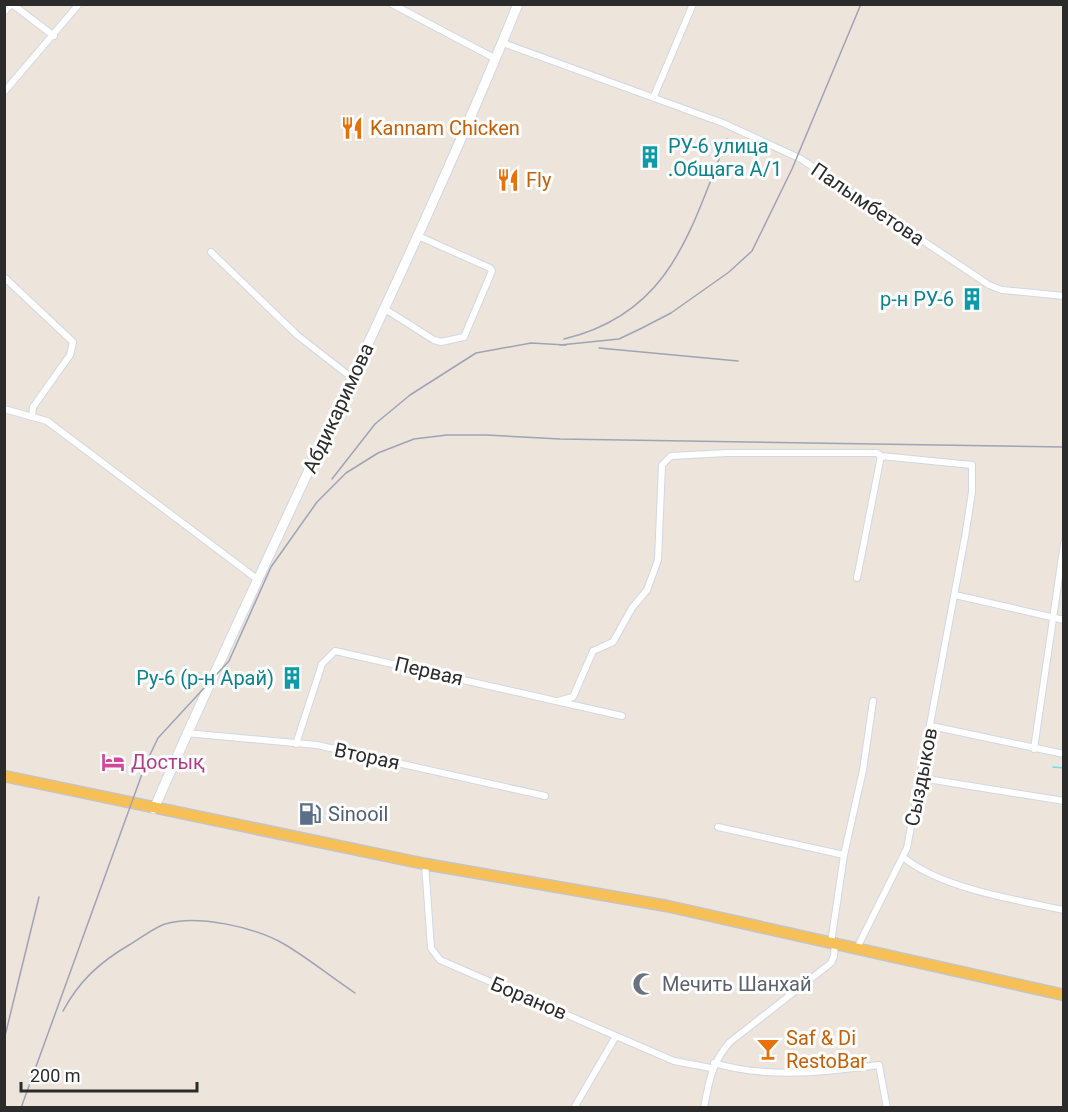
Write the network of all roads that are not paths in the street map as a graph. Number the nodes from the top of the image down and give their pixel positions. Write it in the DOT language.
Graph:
graph roads {
  1 [pos="78,4"];
  2 [pos="392,4"];
  3 [pos="518,4"];
  4 [pos="693,4"];
  5 [pos="8,8"];
  6 [pos="54,36"];
  7 [pos="503,42"];
  8 [pos="496,59"];
  9 [pos="4,92"];
  10 [pos="654,96"];
  11 [pos="418,236"];
  12 [pos="211,252"];
  13 [pos="4,277"];
  14 [pos="1064,296"];
  15 [pos="385,309"];
  16 [pos="352,378"];
  17 [pos="4,409"];
  18 [pos="32,417"];
  19 [pos="881,456"];
  20 [pos="1064,543"];
  21 [pos="857,578"];
  22 [pos="257,579"];
  23 [pos="955,595"];
  24 [pos="1052,617"];
  25 [pos="1064,620"];
  26 [pos="873,700"];
  27 [pos="558,701"];
  28 [pos="622,716"];
  29 [pos="931,726"];
  30 [pos="186,733"];
  31 [pos="296,744"];
  32 [pos="1034,749"];
  33 [pos="1064,754"];
  34 [pos="4,776"];
  35 [pos="921,778"];
  36 [pos="545,796"];
  37 [pos="1064,801"];
  38 [pos="154,809"];
  39 [pos="718,827"];
  40 [pos="844,855"];
  41 [pos="903,857"];
  42 [pos="425,864"];
  43 [pos="1064,910"];
  44 [pos="833,943"];
  45 [pos="857,948"];
  46 [pos="1064,995"];
  47 [pos="616,1036"];
  48 [pos="712,1066"];
  49 [pos="574,1107"];
  50 [pos="704,1107"];
  51 [pos="887,1107"];
  1 -- 6 [label="street"];
  2 -- 8 [label="street"];
  3 -- 7 [label="main road, Абдикаримова"];
  4 -- 10 [label="street"];
  5 -- 6 [label="street"];
  6 -- 9 [label="street"];
  7 -- 8 [label="main road, Абдикаримова"];
  7 -- 10 [label="street, Палымбетова"];
  8 -- 11 [label="main road, Абдикаримова"];
  10 -- 14 [label="street, Палымбетова"];
  11 -- 15 [label="main road, Абдикаримова"];
  11 -- 15 [label="street"];
  12 -- 16 [label="street"];
  13 -- 18 [label="street"];
  15 -- 16 [label="main road, Абдикаримова"];
  16 -- 22 [label="main road, Абдикаримова"];
  17 -- 18 [label="street"];
  18 -- 22 [label="street"];
  19 -- 21 [label="street"];
  19 -- 23 [label="street, Сыздыков"];
  19 -- 27 [label="street"];
  20 -- 24 [label="street"];
  22 -- 30 [label="main road, Абдикаримова"];
  23 -- 24 [label="street"];
  23 -- 29 [label="street, Сыздыков"];
  24 -- 25 [label="street"];
  24 -- 32 [label="street"];
  26 -- 40 [label="street"];
  27 -- 28 [label="street, Первая"];
  27 -- 31 [label="street, Первая"];
  29 -- 32 [label="street"];
  29 -- 35 [label="street, Сыздыков"];
  30 -- 31 [label="street, Вторая"];
  30 -- 38 [label="main road, Абдикаримова"];
  31 -- 36 [label="street, Вторая"];
  32 -- 33 [label="street"];
  34 -- 38 [label="main road"];
  35 -- 37 [label="street"];
  35 -- 41 [label="street, Сыздыков"];
  38 -- 42 [label="main road"];
  39 -- 40 [label="street"];
  40 -- 44 [label="street"];
  41 -- 43 [label="street"];
  41 -- 45 [label="street, Сыздыков"];
  42 -- 44 [label="main road"];
  42 -- 47 [label="street, Боранов"];
  44 -- 45 [label="main road"];
  44 -- 48 [label="street"];
  45 -- 46 [label="main road"];
  47 -- 48 [label="street, Боранов"];
  47 -- 49 [label="street"];
  48 -- 50 [label="street"];
  48 -- 51 [label="street, Боранов"];
}
